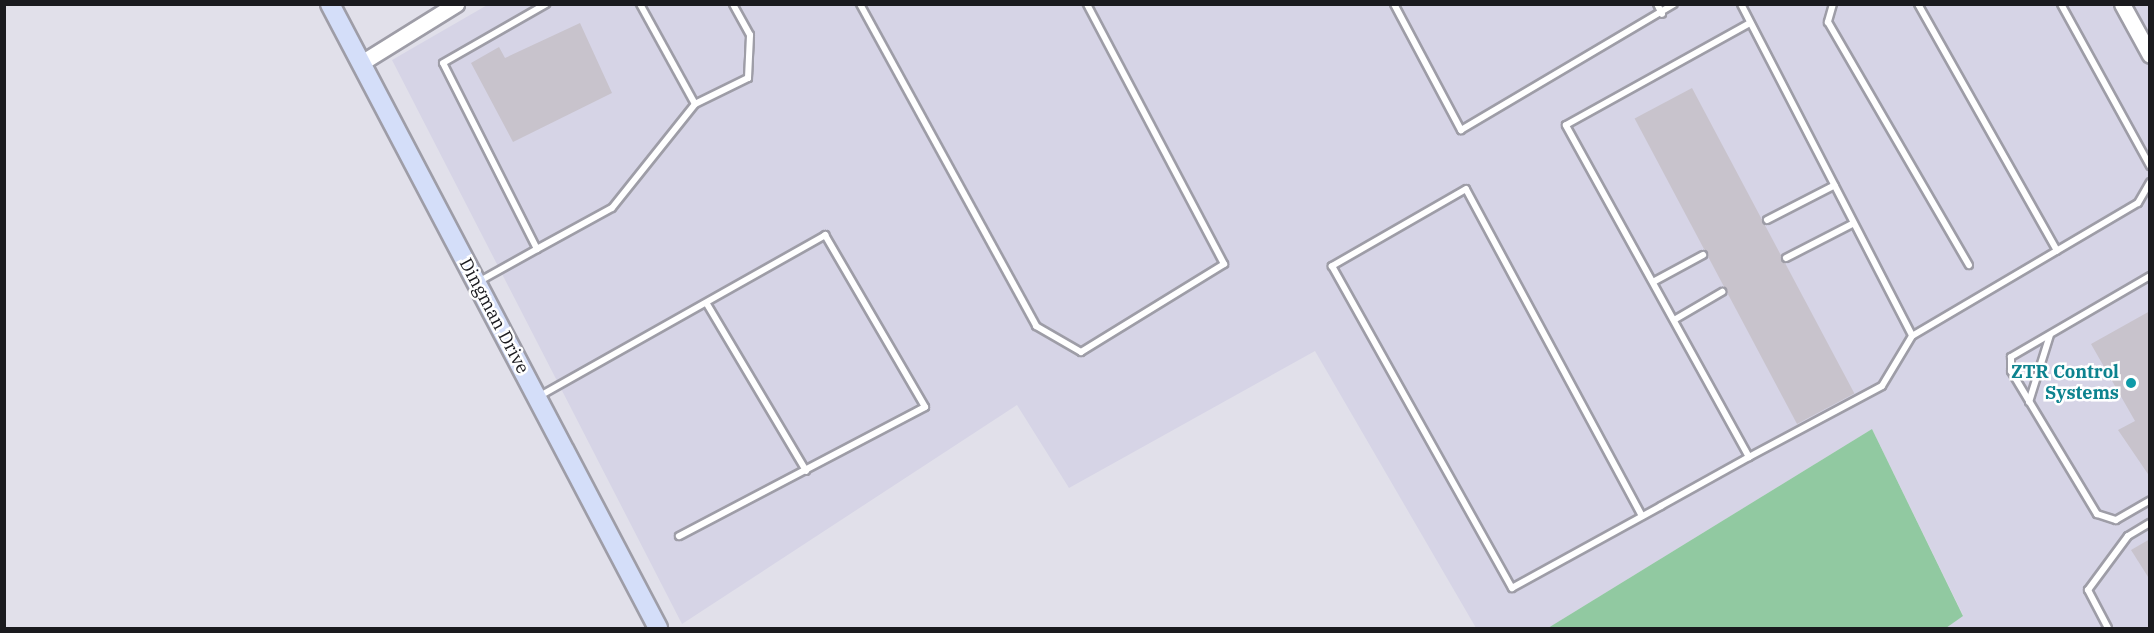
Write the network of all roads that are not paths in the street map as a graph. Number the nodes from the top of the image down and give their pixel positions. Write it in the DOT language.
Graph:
graph roads {
  1 [pos="330,4"];
  2 [pos="456,4"];
  3 [pos="546,4"];
  4 [pos="640,4"];
  5 [pos="733,4"];
  6 [pos="860,4"];
  7 [pos="1087,4"];
  8 [pos="1394,4"];
  9 [pos="1657,4"];
  10 [pos="1674,4"];
  11 [pos="1741,4"];
  12 [pos="1833,4"];
  13 [pos="1918,4"];
  14 [pos="2061,4"];
  15 [pos="2122,4"];
  16 [pos="1662,14"];
  17 [pos="1750,23"];
  18 [pos="2150,55"];
  19 [pos="361,63"];
  20 [pos="695,104"];
  21 [pos="2150,166"];
  22 [pos="2150,182"];
  23 [pos="1834,185"];
  24 [pos="1767,220"];
  25 [pos="1854,223"];
  26 [pos="537,249"];
  27 [pos="2057,251"];
  28 [pos="1703,255"];
  29 [pos="1786,258"];
  30 [pos="1969,265"];
  31 [pos="2150,276"];
  32 [pos="1653,282"];
  33 [pos="477,283"];
  34 [pos="1722,292"];
  35 [pos="707,304"];
  36 [pos="1674,320"];
  37 [pos="2050,334"];
  38 [pos="1912,336"];
  39 [pos="537,398"];
  40 [pos="2029,402"];
  41 [pos="1749,457"];
  42 [pos="806,471"];
  43 [pos="2150,500"];
  44 [pos="1642,516"];
  45 [pos="2150,523"];
  46 [pos="679,536"];
  47 [pos="658,628"];
  48 [pos="2108,628"];
  1 -- 19 [label="main road, Dingman Drive"];
  2 -- 19 [label="street"];
  3 -- 26 [label="lane"];
  4 -- 20 [label="lane"];
  5 -- 20 [label="lane"];
  6 -- 7 [label="lane"];
  8 -- 16 [label="lane"];
  9 -- 16 [label="lane"];
  10 -- 16 [label="lane"];
  11 -- 17 [label="lane"];
  12 -- 30 [label="lane"];
  13 -- 27 [label="lane"];
  14 -- 21 [label="lane"];
  15 -- 18 [label="street"];
  17 -- 23 [label="lane"];
  17 -- 32 [label="lane"];
  19 -- 33 [label="main road, Dingman Drive"];
  20 -- 26 [label="lane"];
  22 -- 27 [label="lane"];
  23 -- 24 [label="lane"];
  23 -- 25 [label="lane"];
  25 -- 29 [label="lane"];
  25 -- 38 [label="lane"];
  26 -- 33 [label="lane"];
  27 -- 38 [label="lane"];
  28 -- 32 [label="lane"];
  31 -- 37 [label="lane"];
  32 -- 36 [label="lane"];
  33 -- 39 [label="main road, Dingman Drive"];
  34 -- 36 [label="lane"];
  35 -- 39 [label="lane"];
  35 -- 42 [label="lane"];
  35 -- 42 [label="lane"];
  36 -- 41 [label="lane"];
  37 -- 40 [label="lane"];
  37 -- 40 [label="lane"];
  38 -- 41 [label="lane"];
  39 -- 47 [label="main road, Dingman Drive"];
  40 -- 43 [label="lane"];
  41 -- 44 [label="lane"];
  42 -- 46 [label="lane"];
  44 -- 44 [label="lane"];
  45 -- 48 [label="lane"];
}
